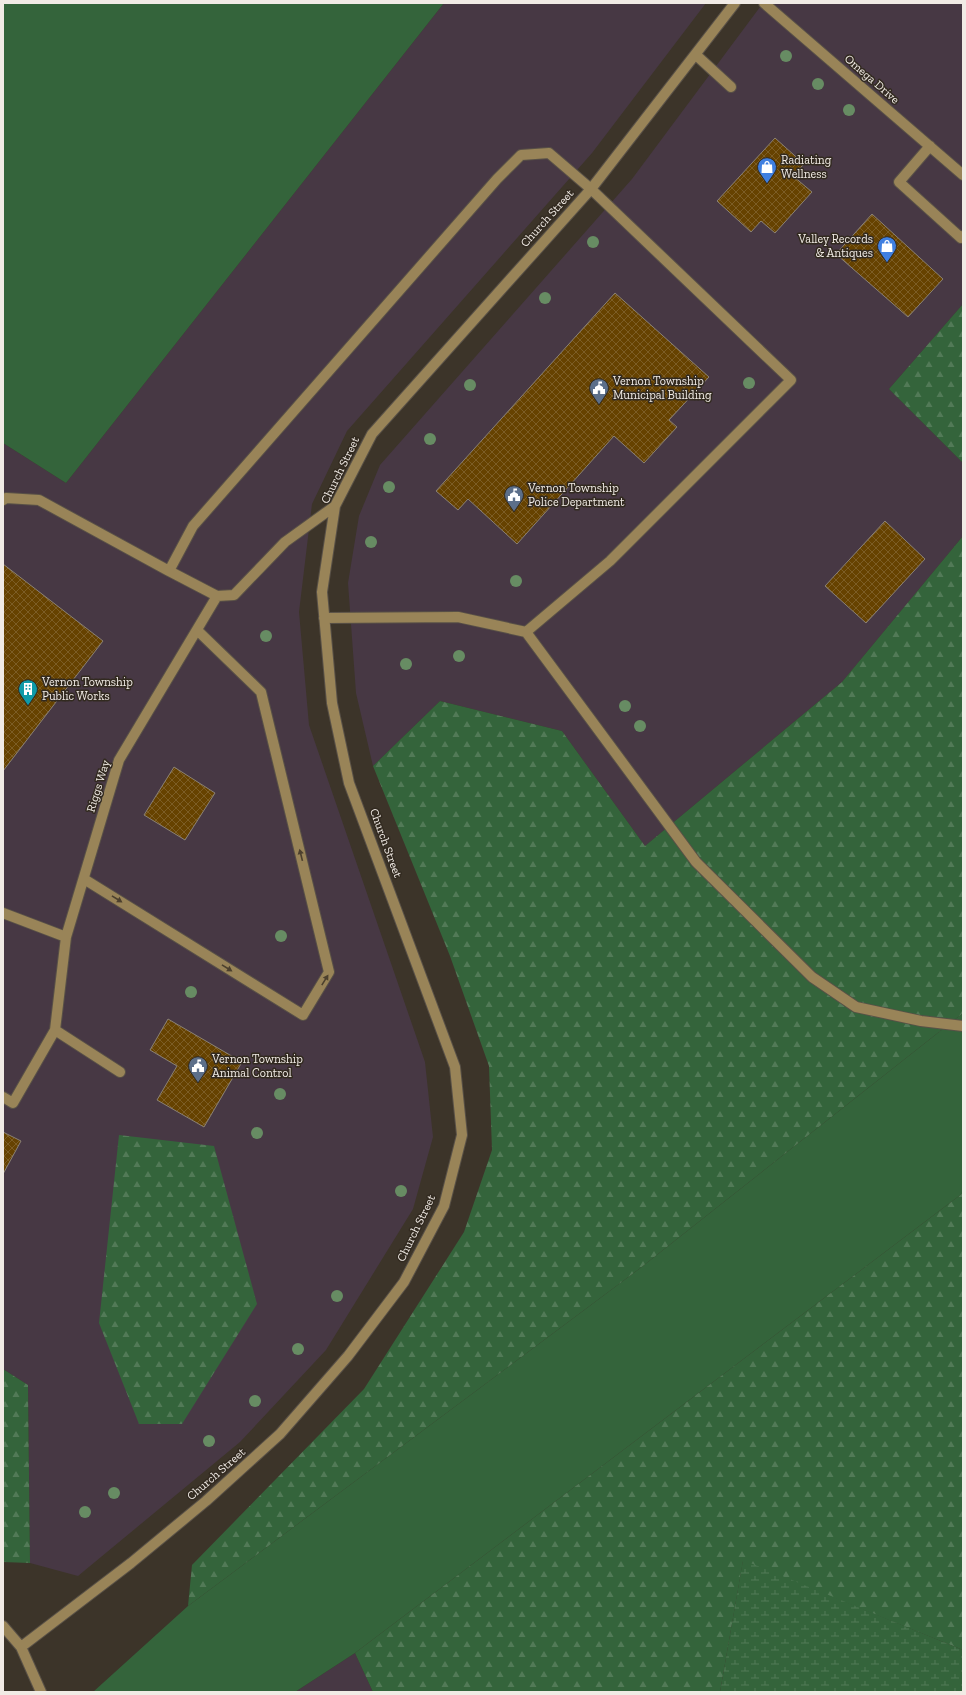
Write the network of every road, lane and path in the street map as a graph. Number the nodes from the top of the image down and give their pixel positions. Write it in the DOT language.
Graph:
graph roads {
  1 [pos="735,3"];
  2 [pos="764,3"];
  3 [pos="696,55"];
  4 [pos="732,88"];
  5 [pos="930,146"];
  6 [pos="963,175"];
  7 [pos="591,189"];
  8 [pos="963,236"];
  9 [pos="3,500"];
  10 [pos="335,506"];
  11 [pos="169,571"];
  12 [pos="218,596"];
  13 [pos="324,618"];
  14 [pos="197,630"];
  15 [pos="526,632"];
  16 [pos="84,879"];
  17 [pos="3,913"];
  18 [pos="66,937"];
  19 [pos="963,1026"];
  20 [pos="55,1030"];
  21 [pos="120,1072"];
  22 [pos="3,1097"];
  23 [pos="3,1626"];
  24 [pos="21,1647"];
  25 [pos="41,1692"];
  1 -- 3 [label="street, Church Street"];
  2 -- 5 [label="street, Omega Drive"];
  3 -- 4 [label="street"];
  3 -- 7 [label="street, Church Street"];
  5 -- 6 [label="street, Omega Drive"];
  5 -- 8 [label="street"];
  7 -- 10 [label="street, Church Street"];
  7 -- 11 [label="street"];
  7 -- 15 [label="street"];
  9 -- 11 [label="street"];
  10 -- 12 [label="street"];
  10 -- 13 [label="street, Church Street"];
  11 -- 12 [label="street"];
  12 -- 14 [label="street, Riggs Way"];
  13 -- 15 [label="street"];
  13 -- 24 [label="street, Church Street"];
  14 -- 16 [label="street, Riggs Way"];
  16 -- 14 [label="street, one-way"];
  15 -- 19 [label="street"];
  16 -- 18 [label="street, Riggs Way"];
  17 -- 18 [label="street"];
  18 -- 20 [label="street, Riggs Way"];
  20 -- 21 [label="street"];
  20 -- 22 [label="street"];
  23 -- 24 [label="street"];
  24 -- 25 [label="street"];
}
